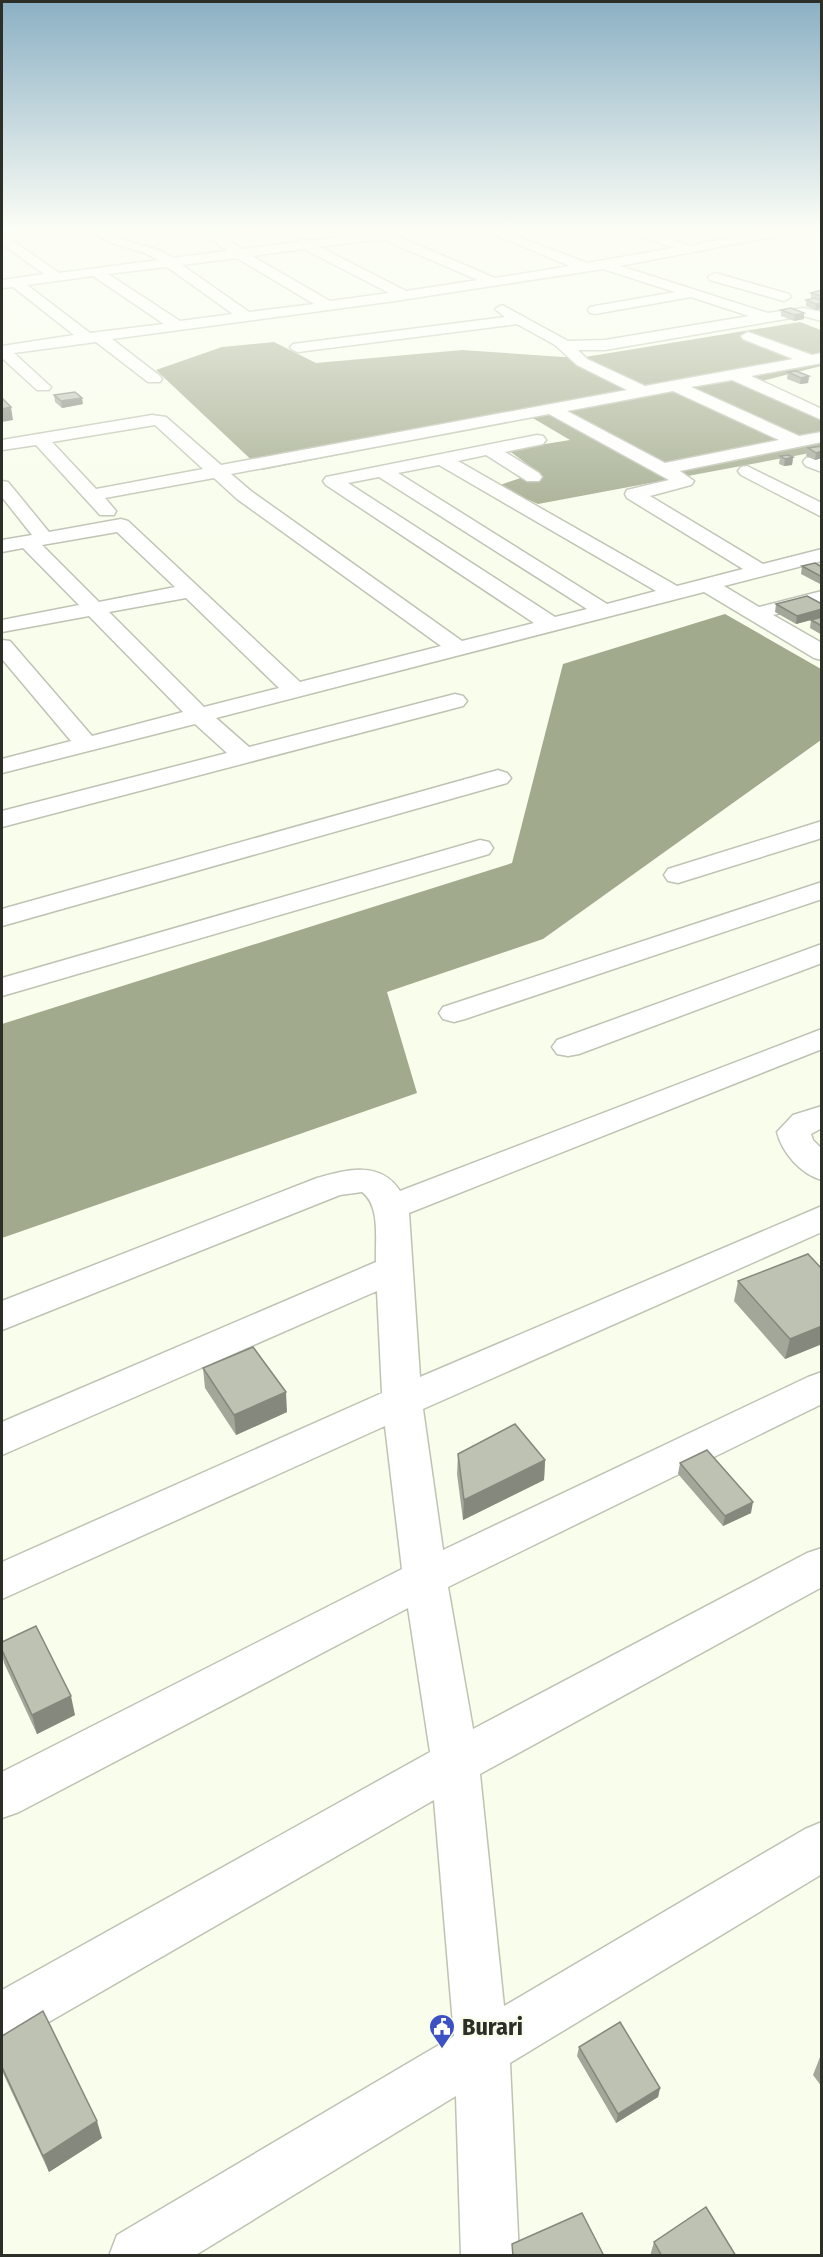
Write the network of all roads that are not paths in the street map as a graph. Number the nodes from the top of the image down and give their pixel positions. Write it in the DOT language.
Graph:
graph roads {
  1 [pos="89,335"];
  2 [pos="104,335"];
  3 [pos="283,335"];
  4 [pos="388,335"];
  5 [pos="548,335"];
  6 [pos="592,335"];
  7 [pos="654,335"];
  8 [pos="748,336"];
  9 [pos="92,337"];
  10 [pos="566,346"];
  11 [pos="591,346"];
  12 [pos="298,347"];
  13 [pos="2,350"];
  14 [pos="816,359"];
  15 [pos="317,361"];
  16 [pos="733,374"];
  17 [pos="153,379"];
  18 [pos="673,385"];
  19 [pos="43,387"];
  20 [pos="642,391"];
  21 [pos="550,408"];
  22 [pos="822,415"];
  23 [pos="822,437"];
  24 [pos="40,439"];
  25 [pos="537,440"];
  26 [pos="797,442"];
  27 [pos="2,445"];
  28 [pos="488,449"];
  29 [pos="441,459"];
  30 [pos="663,469"];
  31 [pos="381,470"];
  32 [pos="747,471"];
  33 [pos="219,472"];
  34 [pos="533,477"];
  35 [pos="2,486"];
  36 [pos="92,495"];
  37 [pos="822,511"];
  38 [pos="121,525"];
  39 [pos="36,540"];
  40 [pos="2,546"];
  41 [pos="754,549"];
  42 [pos="731,554"];
  43 [pos="822,555"];
  44 [pos="760,571"];
  45 [pos="707,585"];
  46 [pos="189,591"];
  47 [pos="674,593"];
  48 [pos="822,597"];
  49 [pos="93,609"];
  50 [pos="604,611"];
  51 [pos="754,614"];
  52 [pos="812,623"];
  53 [pos="551,624"];
  54 [pos="2,626"];
  55 [pos="782,630"];
  56 [pos="2,646"];
  57 [pos="457,648"];
  58 [pos="822,653"];
  59 [pos="28,678"];
  60 [pos="2,684"];
  61 [pos="292,691"];
  62 [pos="454,702"];
  63 [pos="199,716"];
  64 [pos="336,732"];
  65 [pos="86,744"];
  66 [pos="244,756"];
  67 [pos="2,765"];
  68 [pos="498,777"];
  69 [pos="2,819"];
  70 [pos="822,830"];
  71 [pos="480,848"];
  72 [pos="678,875"];
  73 [pos="822,890"];
  74 [pos="2,918"];
  75 [pos="822,953"];
  76 [pos="2,987"];
  77 [pos="454,1013"];
  78 [pos="822,1038"];
  79 [pos="568,1047"];
  80 [pos="822,1116"];
  81 [pos="822,1169"];
  82 [pos="391,1207"];
  83 [pos="822,1218"];
  84 [pos="394,1269"];
  85 [pos="2,1317"];
  86 [pos="822,1387"];
  87 [pos="402,1401"];
  88 [pos="2,1439"];
  89 [pos="822,1566"];
  90 [pos="426,1578"];
  91 [pos="2,1581"];
  92 [pos="455,1762"];
  93 [pos="2,1796"];
  94 [pos="822,1846"];
  95 [pos="2,2019"];
  96 [pos="482,2049"];
  97 [pos="138,2256"];
  98 [pos="490,2256"];
  1 -- 9 [label="street"];
  2 -- 9 [label="street"];
  3 -- 12 [label="street"];
  4 -- 12 [label="street"];
  5 -- 10 [label="street"];
  6 -- 11 [label="street"];
  7 -- 11 [label="street"];
  8 -- 14 [label="street"];
  9 -- 13 [label="street"];
  9 -- 17 [label="street"];
  10 -- 11 [label="street"];
  10 -- 20 [label="street"];
  12 -- 15 [label="street"];
  13 -- 19 [label="street"];
  14 -- 16 [label="street"];
  16 -- 18 [label="street"];
  16 -- 22 [label="street"];
  18 -- 20 [label="street"];
  18 -- 26 [label="street"];
  20 -- 21 [label="street"];
  21 -- 30 [label="street"];
  21 -- 33 [label="street"];
  23 -- 26 [label="street"];
  24 -- 27 [label="street"];
  24 -- 33 [label="street"];
  24 -- 36 [label="street"];
  25 -- 28 [label="street"];
  26 -- 30 [label="street"];
  28 -- 29 [label="street"];
  28 -- 34 [label="street"];
  29 -- 31 [label="street"];
  29 -- 47 [label="street"];
  30 -- 42 [label="street"];
  31 -- 50 [label="street"];
  31 -- 53 [label="street"];
  32 -- 37 [label="street"];
  33 -- 36 [label="street"];
  33 -- 57 [label="street"];
  35 -- 39 [label="street"];
  36 -- 38 [label="street"];
  38 -- 39 [label="street"];
  38 -- 46 [label="street"];
  39 -- 40 [label="street"];
  39 -- 49 [label="street"];
  41 -- 42 [label="street"];
  42 -- 44 [label="street"];
  43 -- 44 [label="street"];
  44 -- 45 [label="street"];
  45 -- 47 [label="street"];
  45 -- 51 [label="street"];
  46 -- 49 [label="street"];
  46 -- 61 [label="street"];
  47 -- 50 [label="street"];
  48 -- 51 [label="street"];
  49 -- 54 [label="street"];
  49 -- 63 [label="street"];
  50 -- 53 [label="street"];
  51 -- 55 [label="street"];
  52 -- 55 [label="street"];
  53 -- 57 [label="street"];
  55 -- 58 [label="street"];
  56 -- 59 [label="street"];
  57 -- 61 [label="street"];
  59 -- 60 [label="street"];
  59 -- 65 [label="street"];
  61 -- 63 [label="street"];
  61 -- 64 [label="street"];
  62 -- 64 [label="street"];
  63 -- 65 [label="street"];
  63 -- 66 [label="street"];
  64 -- 66 [label="street"];
  65 -- 67 [label="street"];
  66 -- 69 [label="street"];
  68 -- 74 [label="street"];
  70 -- 72 [label="street"];
  71 -- 76 [label="street"];
  73 -- 77 [label="street"];
  75 -- 79 [label="street"];
  78 -- 82 [label="street"];
  80 -- 81 [label="street"];
  82 -- 84 [label="street"];
  82 -- 85 [label="street"];
  83 -- 87 [label="street"];
  84 -- 87 [label="street"];
  84 -- 88 [label="street"];
  86 -- 90 [label="street"];
  87 -- 90 [label="street"];
  87 -- 91 [label="street"];
  89 -- 92 [label="street"];
  90 -- 92 [label="street"];
  90 -- 93 [label="street"];
  92 -- 95 [label="street"];
  92 -- 96 [label="street"];
  94 -- 96 [label="street"];
  96 -- 97 [label="street"];
  96 -- 98 [label="street"];
}
